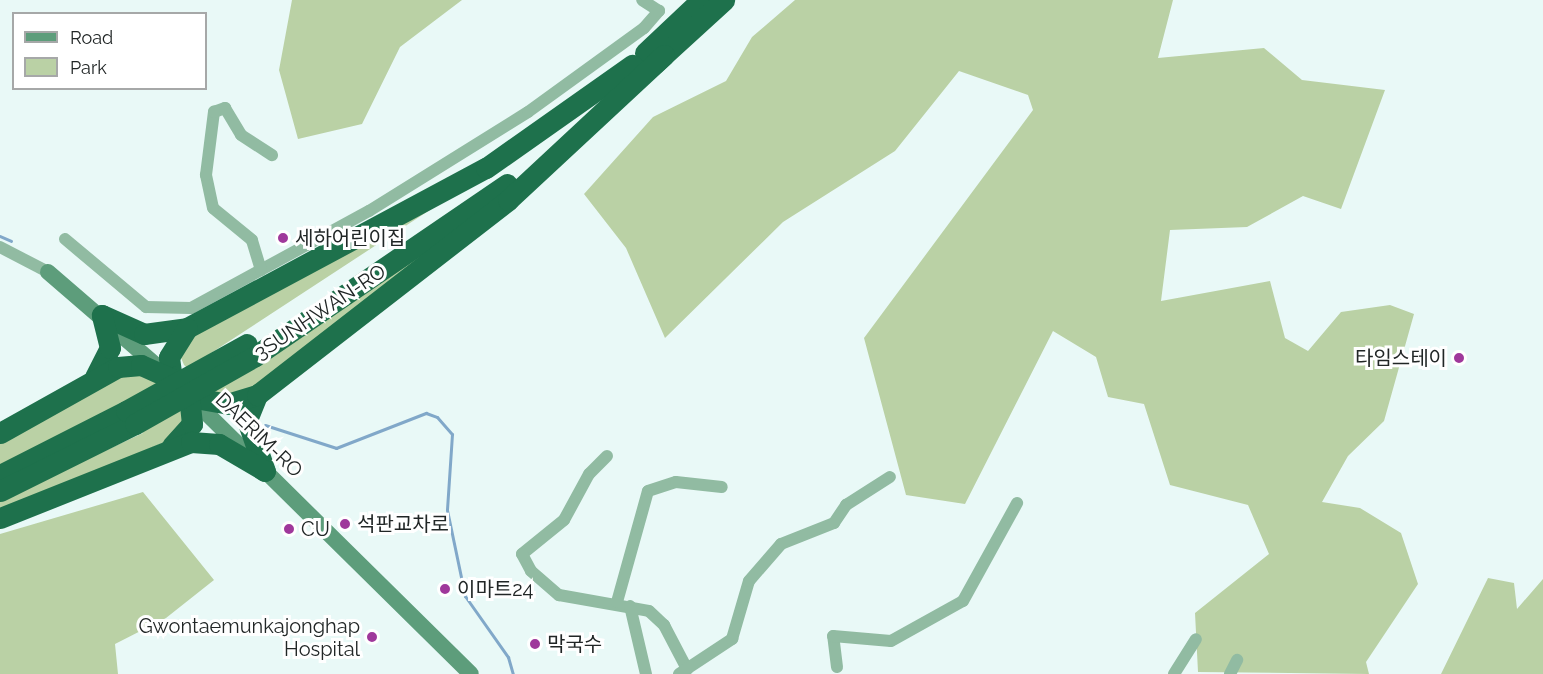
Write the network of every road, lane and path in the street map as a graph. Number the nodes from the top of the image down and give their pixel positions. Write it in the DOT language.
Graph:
graph roads {
  1 [pos="642,0"];
  2 [pos="701,0"];
  3 [pos="724,0"];
  4 [pos="664,56"];
  5 [pos="632,64"];
  6 [pos="272,155"];
  7 [pos="65,239"];
  8 [pos="0,247"];
  9 [pos="261,270"];
  10 [pos="48,272"];
  11 [pos="102,315"];
  12 [pos="187,328"];
  13 [pos="251,350"];
  14 [pos="94,378"];
  15 [pos="172,379"];
  16 [pos="257,395"];
  17 [pos="189,396"];
  18 [pos="131,418"];
  19 [pos="0,434"];
  20 [pos="168,448"];
  21 [pos="607,456"];
  22 [pos="265,471"];
  23 [pos="0,475"];
  24 [pos="890,477"];
  25 [pos="722,487"];
  26 [pos="0,491"];
  27 [pos="1017,503"];
  28 [pos="0,518"];
  29 [pos="617,602"];
  30 [pos="630,606"];
  31 [pos="1196,639"];
  32 [pos="1237,660"];
  33 [pos="837,667"];
  34 [pos="683,671"];
  35 [pos="471,674"];
  36 [pos="646,674"];
  37 [pos="1174,674"];
  38 [pos="1230,674"];
  1 -- 9 [label="street"];
  2 -- 5 [label="highway, 3SUNHWAN-RO"];
  3 -- 4 [label="highway, 3SUNHWAN-RO"];
  4 -- 13 [label="highway, 3SUNHWAN-RO"];
  4 -- 16 [label="highway"];
  5 -- 12 [label="highway"];
  5 -- 13 [label="highway, 3SUNHWAN-RO"];
  6 -- 9 [label="street"];
  7 -- 9 [label="street"];
  8 -- 10 [label="street, DAERIM-RO"];
  10 -- 11 [label="street, DAERIM-RO"];
  11 -- 12 [label="highway"];
  11 -- 14 [label="highway"];
  11 -- 15 [label="street, DAERIM-RO"];
  12 -- 15 [label="highway"];
  13 -- 18 [label="highway, 3SUNHWAN-RO, bridge"];
  14 -- 15 [label="highway"];
  14 -- 19 [label="highway"];
  15 -- 17 [label="street, DAERIM-RO"];
  16 -- 17 [label="highway"];
  16 -- 22 [label="highway"];
  17 -- 20 [label="highway"];
  17 -- 22 [label="street, DAERIM-RO"];
  18 -- 23 [label="highway, 3SUNHWAN-RO"];
  18 -- 26 [label="highway, 3SUNHWAN-RO"];
  20 -- 22 [label="highway"];
  20 -- 28 [label="highway"];
  21 -- 29 [label="street"];
  22 -- 35 [label="street, DAERIM-RO"];
  24 -- 34 [label="street"];
  25 -- 29 [label="street"];
  27 -- 33 [label="street"];
  29 -- 30 [label="street"];
  30 -- 34 [label="street"];
  30 -- 36 [label="street"];
  31 -- 37 [label="street"];
  32 -- 38 [label="street"];
}
